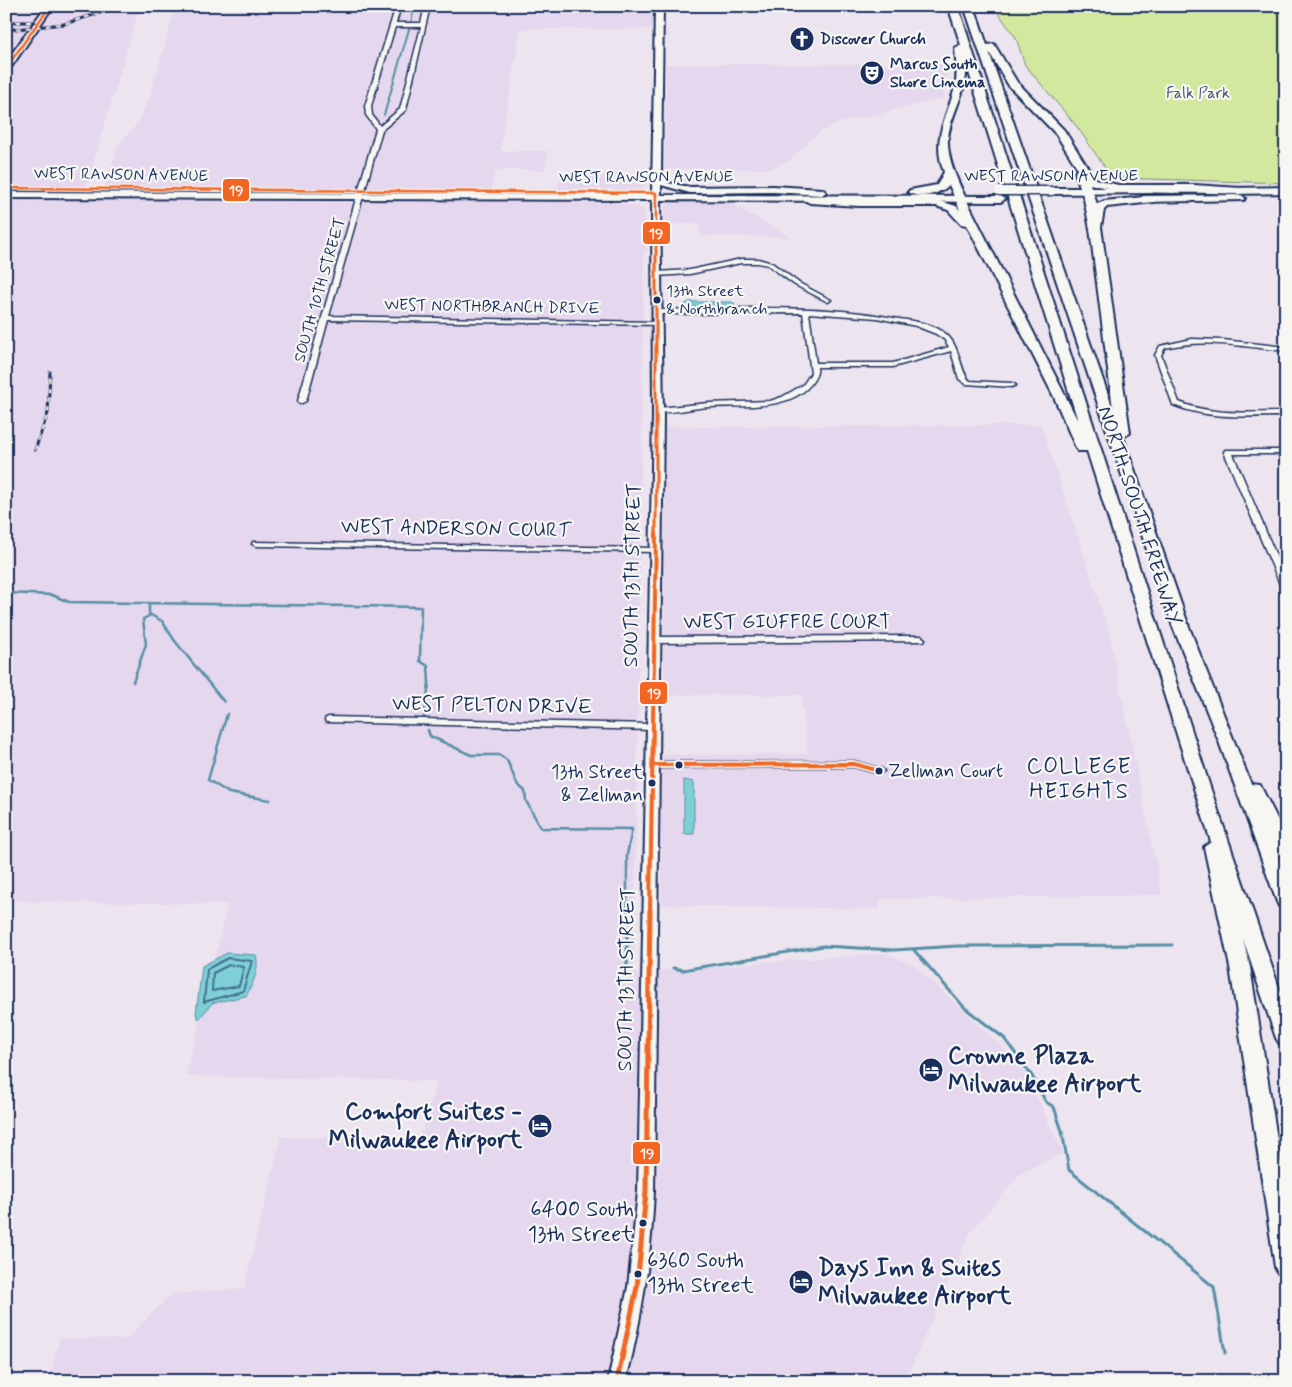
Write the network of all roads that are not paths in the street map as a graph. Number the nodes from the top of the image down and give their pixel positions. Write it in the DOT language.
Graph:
graph roads {
  1 [pos="50,6"];
  2 [pos="399,6"];
  3 [pos="428,6"];
  4 [pos="659,6"];
  5 [pos="969,7"];
  6 [pos="955,10"];
  7 [pos="393,25"];
  8 [pos="423,25"];
  9 [pos="6,68"];
  10 [pos="379,129"];
  11 [pos="1075,158"];
  12 [pos="950,173"];
  13 [pos="656,174"];
  14 [pos="6,188"];
  15 [pos="1286,190"];
  16 [pos="1240,191"];
  17 [pos="825,192"];
  18 [pos="914,192"];
  19 [pos="361,194"];
  20 [pos="6,195"];
  21 [pos="958,195"];
  22 [pos="1089,195"];
  23 [pos="557,196"];
  24 [pos="656,196"];
  25 [pos="1286,198"];
  26 [pos="1154,199"];
  27 [pos="810,200"];
  28 [pos="656,210"];
  29 [pos="1096,229"];
  30 [pos="981,243"];
  31 [pos="656,274"];
  32 [pos="828,300"];
  33 [pos="658,312"];
  34 [pos="806,312"];
  35 [pos="326,318"];
  36 [pos="658,324"];
  37 [pos="952,348"];
  38 [pos="1286,350"];
  39 [pos="812,365"];
  40 [pos="1012,385"];
  41 [pos="302,401"];
  42 [pos="658,410"];
  43 [pos="1286,414"];
  44 [pos="1286,452"];
  45 [pos="1132,485"];
  46 [pos="1119,530"];
  47 [pos="256,544"];
  48 [pos="655,550"];
  49 [pos="1286,589"];
  50 [pos="921,639"];
  51 [pos="654,640"];
  52 [pos="330,720"];
  53 [pos="653,727"];
  54 [pos="1226,739"];
  55 [pos="653,765"];
  56 [pos="879,770"];
  57 [pos="1202,790"];
  58 [pos="1286,854"];
  59 [pos="1286,902"];
  60 [pos="1286,1038"];
  61 [pos="1286,1267"];
  62 [pos="617,1381"];
  1 -- 9 [label="main road"];
  2 -- 7 [label="street"];
  3 -- 8 [label="street"];
  4 -- 13 [label="main road, SOUTH 13TH STREET"];
  5 -- 11 [label="highway"];
  5 -- 45 [label="highway, NORTH-SOUTH FREEWAY"];
  6 -- 12 [label="highway"];
  6 -- 46 [label="highway, NORTH-SOUTH FREEWAY"];
  7 -- 8 [label="street"];
  7 -- 10 [label="street"];
  8 -- 10 [label="street"];
  10 -- 19 [label="street, SOUTH 10TH STREET"];
  11 -- 16 [label="highway"];
  11 -- 22 [label="highway"];
  12 -- 18 [label="highway"];
  12 -- 21 [label="highway"];
  13 -- 17 [label="main road"];
  13 -- 24 [label="main road, SOUTH 13TH STREET"];
  14 -- 19 [label="main road, WEST RAWSON AVENUE"];
  15 -- 16 [label="main road, WEST RAWSON AVENUE"];
  16 -- 22 [label="main road, WEST RAWSON AVENUE"];
  17 -- 18 [label="main road, WEST RAWSON AVENUE"];
  17 -- 24 [label="main road"];
  18 -- 21 [label="main road, WEST RAWSON AVENUE"];
  19 -- 20 [label="main road, WEST RAWSON AVENUE"];
  19 -- 23 [label="main road, WEST RAWSON AVENUE"];
  19 -- 35 [label="street, SOUTH 10TH STREET"];
  21 -- 22 [label="main road, WEST RAWSON AVENUE"];
  21 -- 27 [label="main road, WEST RAWSON AVENUE"];
  21 -- 30 [label="highway"];
  22 -- 26 [label="main road, WEST RAWSON AVENUE"];
  22 -- 29 [label="highway"];
  23 -- 24 [label="main road, WEST RAWSON AVENUE"];
  23 -- 24 [label="main road, WEST RAWSON AVENUE"];
  23 -- 28 [label="main road"];
  24 -- 27 [label="main road, WEST RAWSON AVENUE"];
  24 -- 28 [label="main road, SOUTH 13TH STREET"];
  25 -- 26 [label="main road, WEST RAWSON AVENUE"];
  26 -- 29 [label="highway"];
  27 -- 30 [label="highway"];
  28 -- 31 [label="main road, SOUTH 13TH STREET"];
  29 -- 45 [label="highway"];
  30 -- 46 [label="highway"];
  31 -- 32 [label="street"];
  31 -- 33 [label="main road, SOUTH 13TH STREET"];
  33 -- 34 [label="street"];
  33 -- 36 [label="main road, SOUTH 13TH STREET"];
  34 -- 37 [label="street"];
  34 -- 39 [label="street"];
  35 -- 36 [label="street, WEST NORTHBRANCH DRIVE"];
  35 -- 41 [label="street, SOUTH 10TH STREET"];
  36 -- 42 [label="main road, SOUTH 13TH STREET"];
  37 -- 39 [label="street"];
  37 -- 40 [label="street"];
  38 -- 43 [label="street"];
  39 -- 42 [label="street"];
  42 -- 48 [label="main road, SOUTH 13TH STREET"];
  44 -- 49 [label="street"];
  45 -- 54 [label="highway, NORTH-SOUTH FREEWAY"];
  46 -- 57 [label="highway, NORTH-SOUTH FREEWAY"];
  47 -- 48 [label="street, WEST ANDERSON COURT"];
  48 -- 51 [label="main road, SOUTH 13TH STREET"];
  50 -- 51 [label="street, WEST GIUFFRE COURT"];
  51 -- 53 [label="main road, SOUTH 13TH STREET"];
  52 -- 53 [label="street, WEST PELTON DRIVE"];
  53 -- 55 [label="main road, SOUTH 13TH STREET"];
  54 -- 58 [label="highway"];
  54 -- 59 [label="highway, NORTH-SOUTH FREEWAY"];
  55 -- 56 [label="street"];
  55 -- 62 [label="main road, SOUTH 13TH STREET"];
  57 -- 60 [label="highway, NORTH-SOUTH FREEWAY"];
  57 -- 61 [label="highway"];
}
